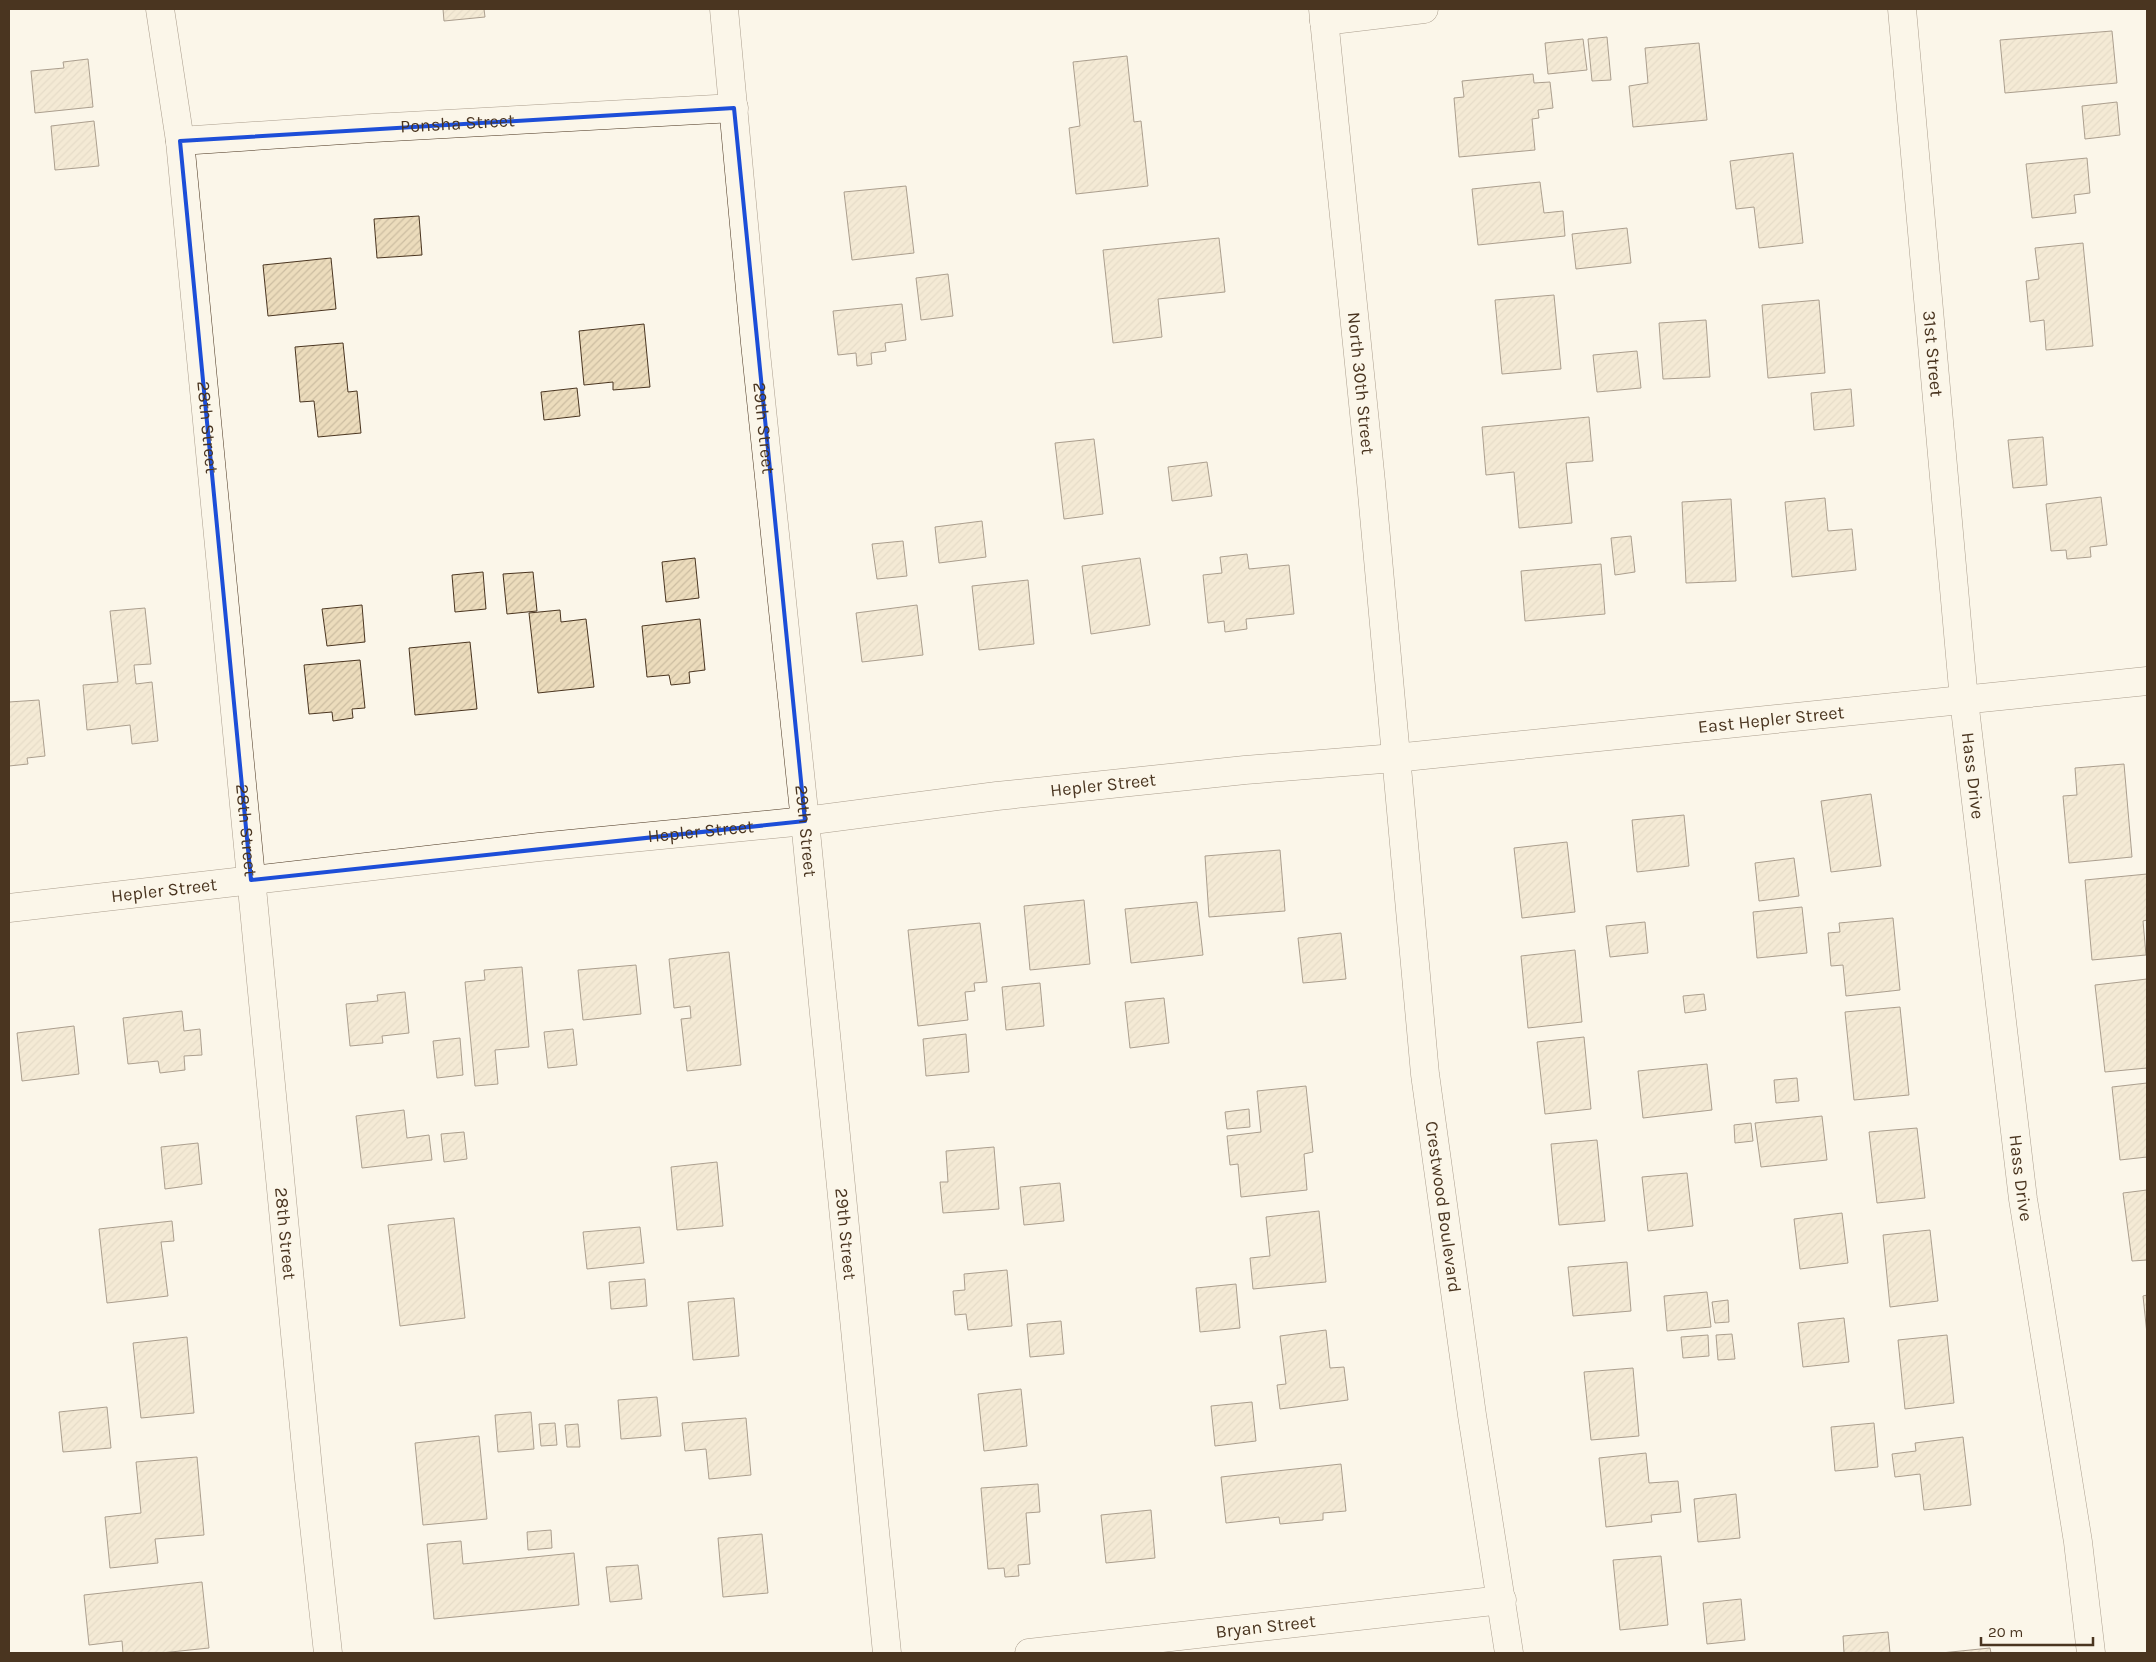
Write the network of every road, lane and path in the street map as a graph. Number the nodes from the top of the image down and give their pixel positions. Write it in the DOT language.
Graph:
graph roads {
  1 [pos="160,9"];
  2 [pos="724,9"];
  3 [pos="1424,9"];
  4 [pos="1902,9"];
  5 [pos="1324,15"];
  6 [pos="734,108"];
  7 [pos="180,141"];
  8 [pos="2147,681"];
  9 [pos="1964,700"];
  10 [pos="1394,758"];
  11 [pos="805,820"];
  12 [pos="251,880"];
  13 [pos="9,908"];
  14 [pos="1502,1600"];
  15 [pos="328,1653"];
  16 [pos="887,1653"];
  17 [pos="1029,1653"];
  18 [pos="1509,1653"];
  19 [pos="2091,1653"];
  1 -- 7 [label="street, 28th Street"];
  2 -- 6 [label="street, 29th Street"];
  3 -- 5 [label="street"];
  4 -- 9 [label="street, 31st Street"];
  5 -- 10 [label="street, North 30th Street"];
  6 -- 7 [label="street, Ponsha Street"];
  6 -- 11 [label="street, 29th Street"];
  7 -- 12 [label="street, 28th Street"];
  8 -- 9 [label="street, East Hepler Street"];
  9 -- 10 [label="street, East Hepler Street"];
  9 -- 19 [label="street, Hass Drive"];
  10 -- 11 [label="street, Hepler Street"];
  10 -- 14 [label="street, Crestwood Boulevard"];
  11 -- 12 [label="street, Hepler Street"];
  11 -- 16 [label="street, 29th Street"];
  12 -- 13 [label="street, Hepler Street"];
  12 -- 15 [label="street, 28th Street"];
  14 -- 17 [label="street, Bryan Street"];
  14 -- 18 [label="street, Crestwood Boulevard"];
}
